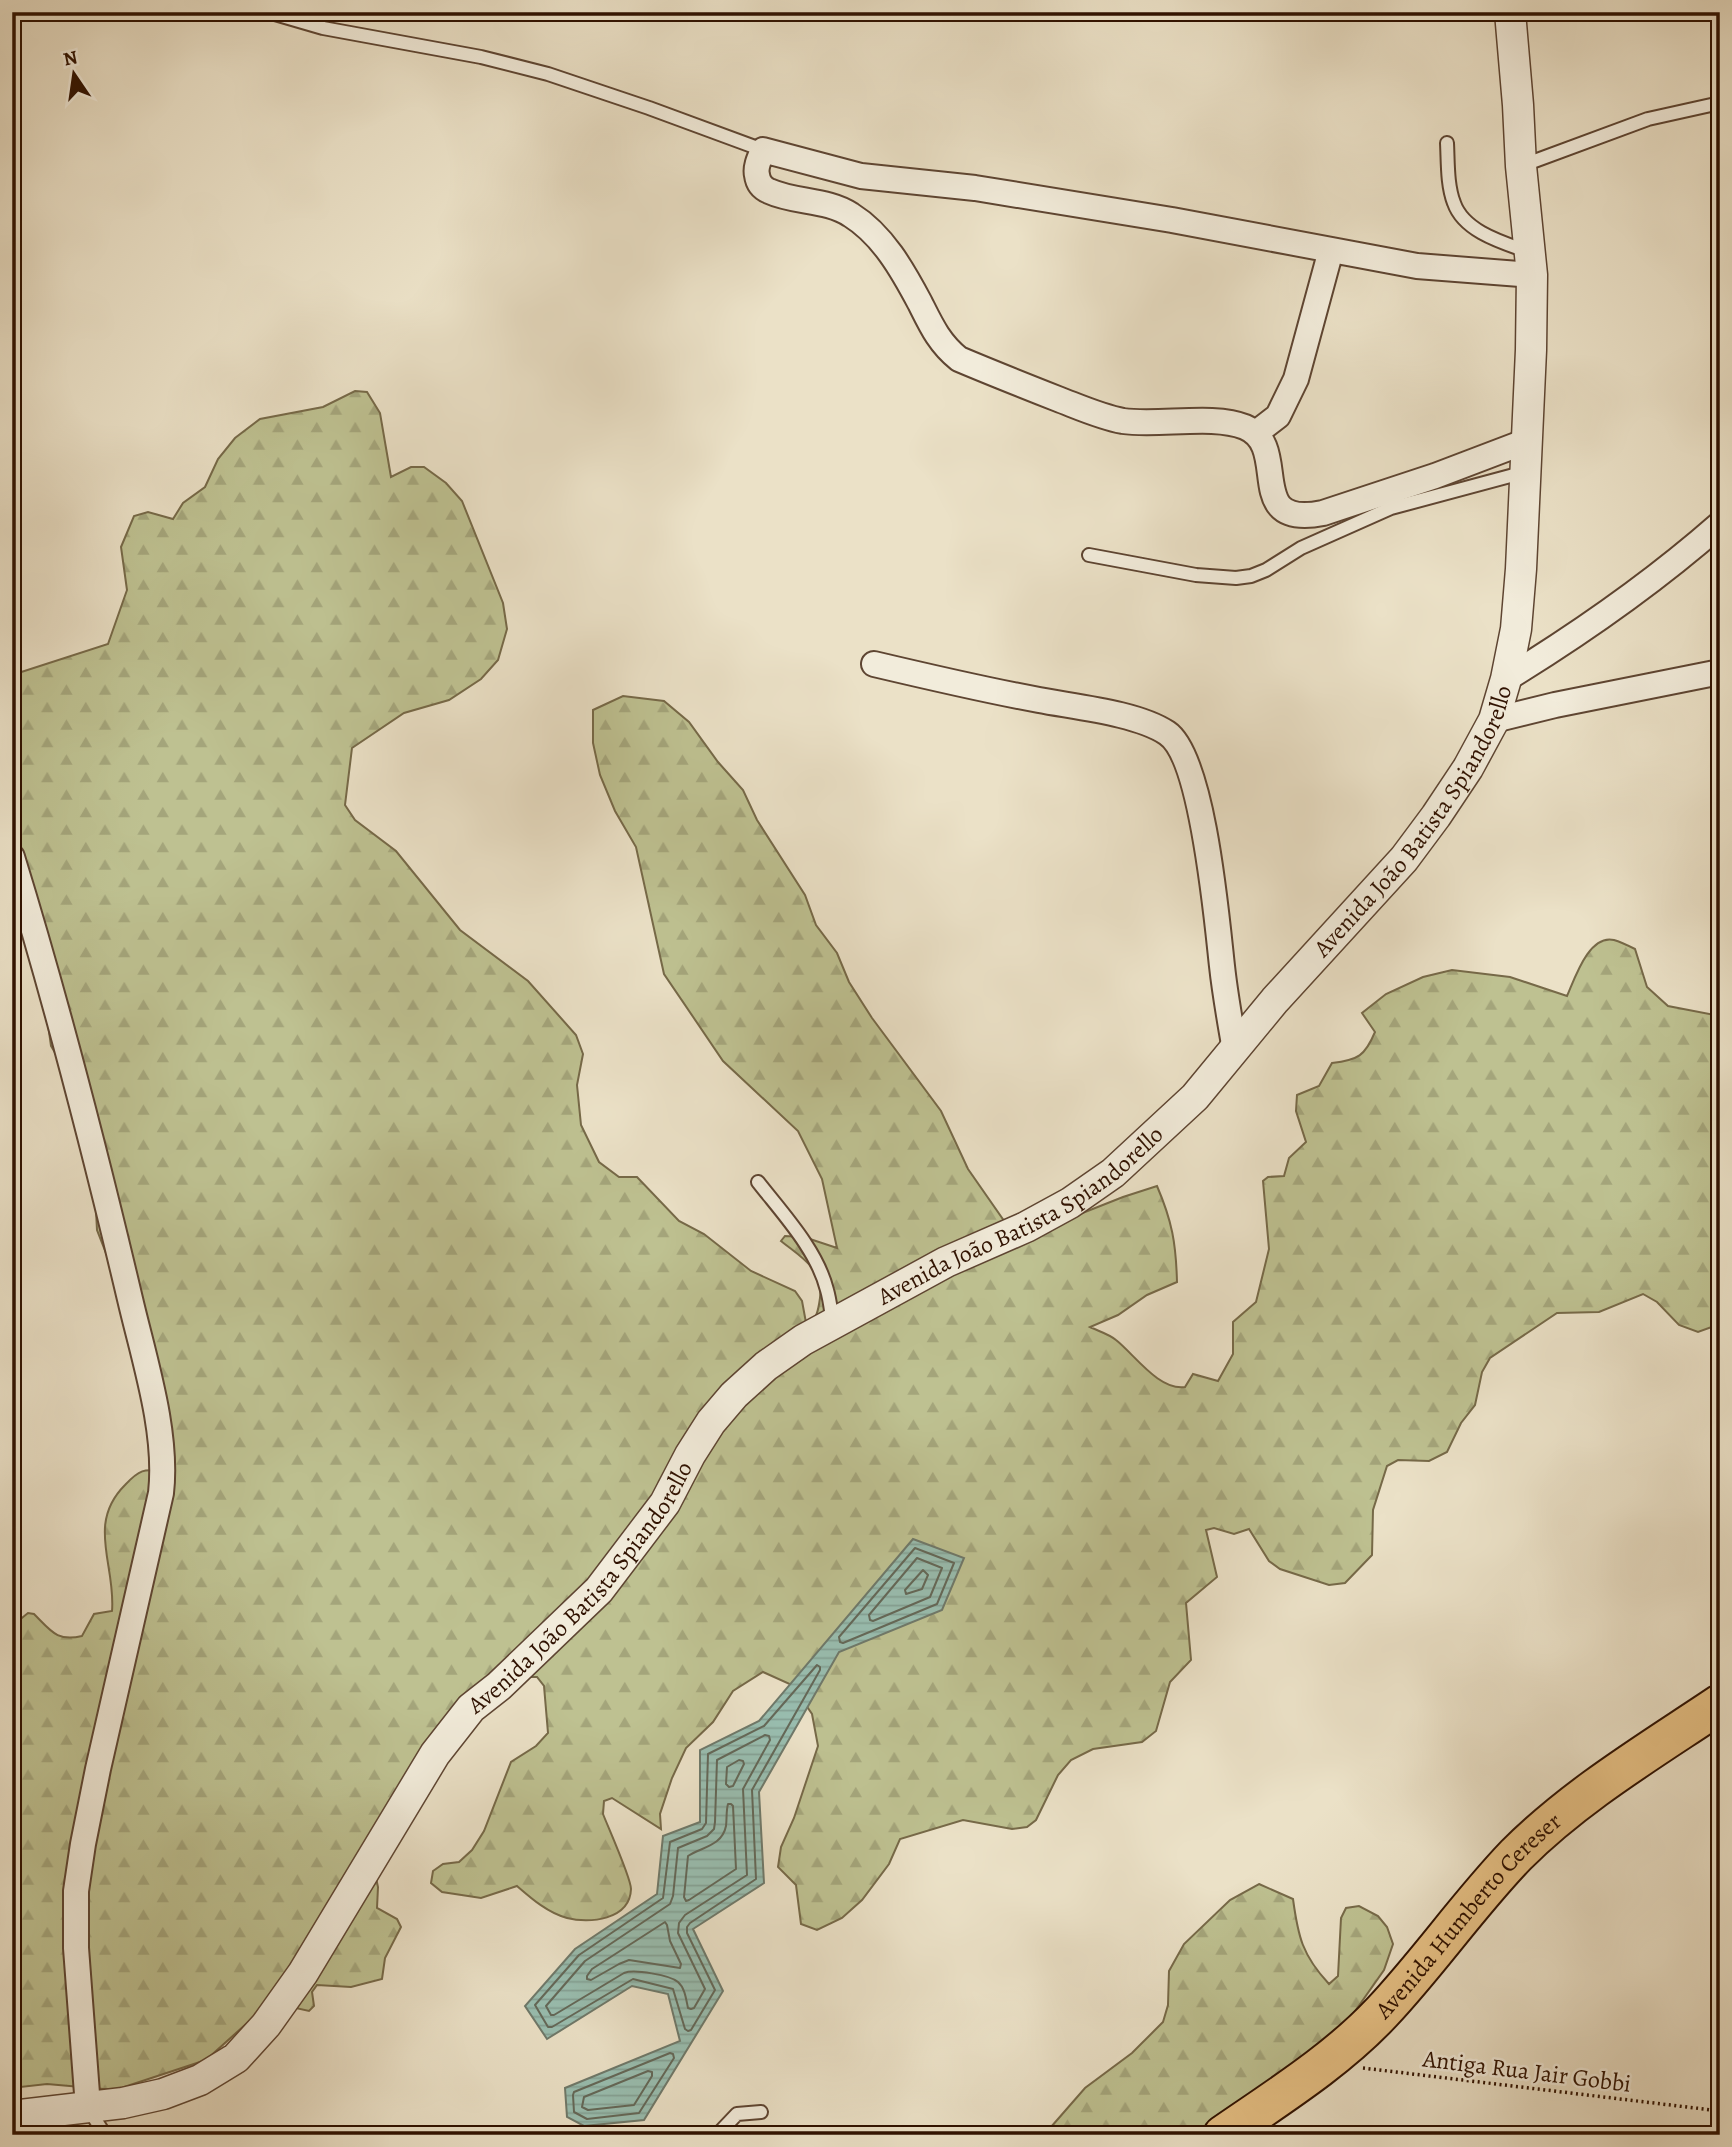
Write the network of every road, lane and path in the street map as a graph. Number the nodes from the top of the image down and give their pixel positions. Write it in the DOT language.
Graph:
graph roads {
  1 [pos="268,12"];
  2 [pos="1510,12"];
  3 [pos="1720,103"];
  4 [pos="1447,143"];
  5 [pos="763,150"];
  6 [pos="1521,166"];
  7 [pos="1331,250"];
  8 [pos="1531,264"];
  9 [pos="1256,433"];
  10 [pos="1527,441"];
  11 [pos="1525,472"];
  12 [pos="1720,524"];
  13 [pos="1089,555"];
  14 [pos="874,664"];
  15 [pos="1720,672"];
  16 [pos="1506,679"];
  17 [pos="1494,720"];
  18 [pos="12,858"];
  19 [pos="1235,1050"];
  20 [pos="758,1182"];
  21 [pos="833,1323"];
  22 [pos="1720,1704"];
  23 [pos="1331,2060"];
  24 [pos="88,2107"];
  25 [pos="1720,2111"];
  26 [pos="761,2112"];
  27 [pos="12,2116"];
  28 [pos="105,2135"];
  29 [pos="717,2135"];
  30 [pos="1223,2135"];
  1 -- 5 [label="lane"];
  2 -- 6 [label="street, Avenida João Batista Spiandorello"];
  3 -- 6 [label="lane"];
  4 -- 8 [label="lane"];
  5 -- 7 [label="street"];
  5 -- 9 [label="street"];
  6 -- 8 [label="street, Avenida João Batista Spiandorello"];
  7 -- 8 [label="street"];
  7 -- 9 [label="street"];
  8 -- 10 [label="street, Avenida João Batista Spiandorello"];
  9 -- 10 [label="street"];
  10 -- 11 [label="street, Avenida João Batista Spiandorello"];
  11 -- 13 [label="lane"];
  11 -- 16 [label="street, Avenida João Batista Spiandorello"];
  12 -- 16 [label="street"];
  14 -- 19 [label="street"];
  15 -- 17 [label="street"];
  16 -- 17 [label="street, Avenida João Batista Spiandorello"];
  17 -- 19 [label="street, Avenida João Batista Spiandorello"];
  18 -- 24 [label="street"];
  19 -- 21 [label="street, Avenida João Batista Spiandorello"];
  20 -- 21 [label="lane"];
  21 -- 24 [label="street, Avenida João Batista Spiandorello"];
  22 -- 23 [label="main road, Avenida Humberto Cereser"];
  23 -- 25 [label="path, Antiga Rua Jair Gobbi"];
  23 -- 30 [label="main road, Avenida Humberto Cereser"];
  24 -- 27 [label="street, Avenida João Batista Spiandorello"];
  24 -- 28 [label="lane"];
  26 -- 29 [label="lane"];
}
